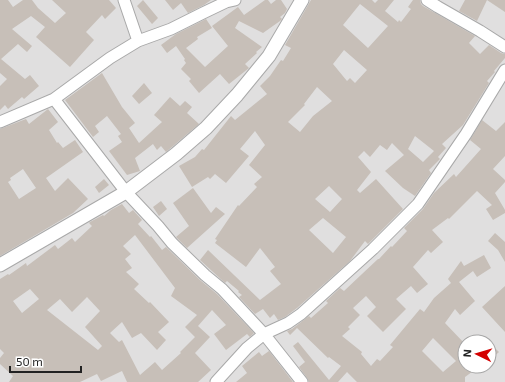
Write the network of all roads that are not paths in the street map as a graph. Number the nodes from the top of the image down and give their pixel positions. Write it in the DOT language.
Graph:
graph roads {
  1 [pos="124,0"];
  2 [pos="235,0"];
  3 [pos="302,0"];
  4 [pos="427,0"];
  5 [pos="138,41"];
  6 [pos="505,47"];
  7 [pos="505,70"];
  8 [pos="54,99"];
  9 [pos="0,122"];
  10 [pos="126,192"];
  11 [pos="0,265"];
  12 [pos="264,334"];
  13 [pos="216,382"];
  14 [pos="302,382"];
  1 -- 5 [label="street"];
  2 -- 5 [label="street"];
  3 -- 10 [label="street"];
  4 -- 6 [label="street"];
  5 -- 8 [label="street"];
  7 -- 12 [label="street"];
  8 -- 9 [label="street"];
  8 -- 10 [label="street"];
  10 -- 11 [label="street"];
  10 -- 12 [label="street"];
  12 -- 13 [label="street"];
  12 -- 14 [label="street"];
}
